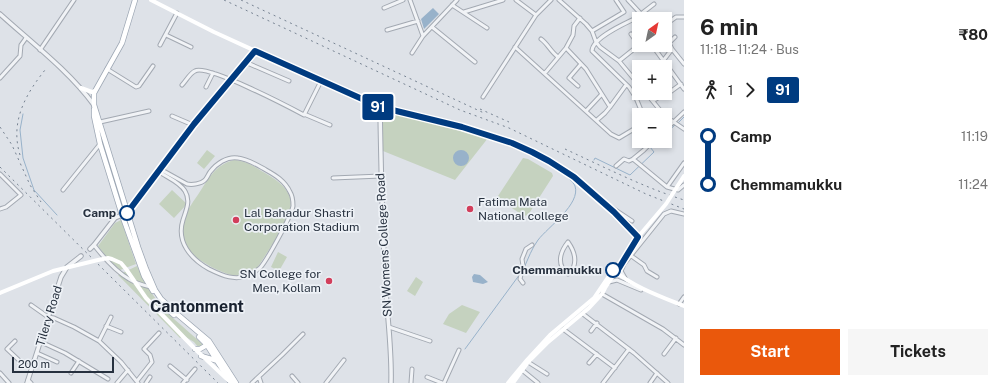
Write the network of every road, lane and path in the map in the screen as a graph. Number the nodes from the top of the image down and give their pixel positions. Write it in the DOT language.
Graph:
graph roads {
  1 [pos="74,0"];
  2 [pos="151,0"];
  3 [pos="403,0"];
  4 [pos="410,0"];
  5 [pos="456,0"];
  6 [pos="503,0"];
  7 [pos="516,0"];
  8 [pos="551,0"];
  9 [pos="559,0"];
  10 [pos="616,0"];
  11 [pos="628,0"];
  12 [pos="135,1"];
  13 [pos="654,4"];
  14 [pos="452,5"];
  15 [pos="384,8"];
  16 [pos="464,12"];
  17 [pos="639,12"];
  18 [pos="644,12"];
  19 [pos="177,13"];
  20 [pos="0,14"];
  21 [pos="536,16"];
  22 [pos="580,18"];
  23 [pos="684,18"];
  24 [pos="632,20"];
  25 [pos="672,20"];
  26 [pos="418,21"];
  27 [pos="432,27"];
  28 [pos="488,28"];
  29 [pos="387,30"];
  30 [pos="592,31"];
  31 [pos="166,35"];
  32 [pos="423,36"];
  33 [pos="675,37"];
  34 [pos="26,38"];
  35 [pos="541,39"];
  36 [pos="672,40"];
  37 [pos="596,42"];
  38 [pos="160,45"];
  39 [pos="191,47"];
  40 [pos="516,47"];
  41 [pos="566,48"];
  42 [pos="672,49"];
  43 [pos="40,50"];
  44 [pos="255,51"];
  45 [pos="632,51"];
  46 [pos="412,53"];
  47 [pos="558,57"];
  48 [pos="619,61"];
  49 [pos="245,62"];
  50 [pos="475,62"];
  51 [pos="581,64"];
  52 [pos="684,64"];
  53 [pos="153,66"];
  54 [pos="107,69"];
  55 [pos="672,71"];
  56 [pos="213,73"];
  57 [pos="545,73"];
  58 [pos="632,76"];
  59 [pos="0,78"];
  60 [pos="231,80"];
  61 [pos="289,81"];
  62 [pos="321,81"];
  63 [pos="632,84"];
  64 [pos="681,84"];
  65 [pos="182,85"];
  66 [pos="578,86"];
  67 [pos="628,86"];
  68 [pos="206,87"];
  69 [pos="81,88"];
  70 [pos="684,89"];
  71 [pos="95,91"];
  72 [pos="601,95"];
  73 [pos="483,97"];
  74 [pos="653,101"];
  75 [pos="94,105"];
  76 [pos="380,107"];
  77 [pos="610,107"];
  78 [pos="640,108"];
  79 [pos="657,108"];
  80 [pos="148,111"];
  81 [pos="586,111"];
  82 [pos="684,112"];
  83 [pos="304,114"];
  84 [pos="172,116"];
  85 [pos="597,120"];
  86 [pos="100,122"];
  87 [pos="674,122"];
  88 [pos="193,125"];
  89 [pos="330,125"];
  90 [pos="684,129"];
  91 [pos="632,130"];
  92 [pos="100,144"];
  93 [pos="646,148"];
  94 [pos="633,159"];
  95 [pos="684,163"];
  96 [pos="616,166"];
  97 [pos="159,170"];
  98 [pos="0,174"];
  99 [pos="381,176"];
  100 [pos="684,176"];
  101 [pos="333,178"];
  102 [pos="684,185"];
  103 [pos="667,187"];
  104 [pos="63,190"];
  105 [pos="603,202"];
  106 [pos="0,209"];
  107 [pos="124,214"];
  108 [pos="684,214"];
  109 [pos="632,221"];
  110 [pos="638,237"];
  111 [pos="568,242"];
  112 [pos="94,245"];
  113 [pos="532,245"];
  114 [pos="90,249"];
  115 [pos="630,255"];
  116 [pos="81,256"];
  117 [pos="615,272"];
  118 [pos="657,277"];
  119 [pos="626,279"];
  120 [pos="609,282"];
  121 [pos="523,283"];
  122 [pos="150,287"];
  123 [pos="0,293"];
  124 [pos="602,294"];
  125 [pos="654,295"];
  126 [pos="684,297"];
  127 [pos="679,304"];
  128 [pos="31,305"];
  129 [pos="684,306"];
  130 [pos="583,314"];
  131 [pos="48,317"];
  132 [pos="111,317"];
  133 [pos="596,323"];
  134 [pos="106,326"];
  135 [pos="389,327"];
  136 [pos="563,329"];
  137 [pos="591,331"];
  138 [pos="121,332"];
  139 [pos="159,333"];
  140 [pos="303,334"];
  141 [pos="676,338"];
  142 [pos="15,341"];
  143 [pos="99,341"];
  144 [pos="430,341"];
  145 [pos="40,342"];
  146 [pos="684,344"];
  147 [pos="207,345"];
  148 [pos="195,349"];
  149 [pos="629,349"];
  150 [pos="459,350"];
  151 [pos="37,353"];
  152 [pos="596,354"];
  153 [pos="664,354"];
  154 [pos="201,356"];
  155 [pos="344,360"];
  156 [pos="79,361"];
  157 [pos="57,362"];
  158 [pos="220,362"];
  159 [pos="528,362"];
  160 [pos="589,363"];
  161 [pos="170,366"];
  162 [pos="32,367"];
  163 [pos="615,368"];
  164 [pos="195,369"];
  165 [pos="412,369"];
  166 [pos="128,370"];
  167 [pos="522,370"];
  168 [pos="0,373"];
  169 [pos="71,373"];
  170 [pos="657,373"];
  171 [pos="547,374"];
  172 [pos="292,376"];
  173 [pos="150,377"];
  174 [pos="259,377"];
  175 [pos="427,377"];
  176 [pos="108,379"];
  177 [pos="186,380"];
  178 [pos="29,382"];
  179 [pos="137,382"];
  180 [pos="230,382"];
  181 [pos="9,383"];
  182 [pos="117,383"];
  183 [pos="146,383"];
  184 [pos="183,383"];
  185 [pos="236,383"];
  186 [pos="252,383"];
  187 [pos="261,383"];
  188 [pos="298,383"];
  189 [pos="326,383"];
  190 [pos="391,383"];
  191 [pos="412,383"];
  192 [pos="443,383"];
  193 [pos="508,383"];
  194 [pos="512,383"];
  195 [pos="538,383"];
  196 [pos="603,383"];
  197 [pos="650,383"];
  198 [pos="668,383"];
  1 -- 43 [label="street"];
  2 -- 19 [label="main road"];
  3 -- 15 [label="street"];
  4 -- 26 [label="street"];
  5 -- 14 [label="street"];
  6 -- 16 [label="street"];
  7 -- 21 [label="street"];
  8 -- 21 [label="street"];
  9 -- 22 [label="street"];
  10 -- 30 [label="street"];
  11 -- 17 [label="street"];
  12 -- 54 [label="main road"];
  13 -- 18 [label="street"];
  14 -- 16 [label="street"];
  14 -- 27 [label="street"];
  16 -- 28 [label="street"];
  19 -- 31 [label="street"];
  19 -- 44 [label="main road"];
  20 -- 34 [label="street"];
  21 -- 40 [label="street"];
  22 -- 30 [label="street"];
  22 -- 41 [label="street"];
  23 -- 25 [label="street"];
  24 -- 37 [label="street"];
  26 -- 29 [label="street"];
  26 -- 32 [label="street"];
  27 -- 32 [label="street"];
  27 -- 50 [label="street"];
  30 -- 37 [label="street"];
  31 -- 38 [label="street"];
  31 -- 39 [label="street"];
  32 -- 46 [label="street"];
  33 -- 36 [label="street"];
  34 -- 43 [label="street"];
  34 -- 59 [label="street"];
  35 -- 47 [label="street"];
  37 -- 48 [label="street"];
  37 -- 67 [label="street"];
  40 -- 57 [label="street"];
  40 -- 73 [label="street"];
  41 -- 47 [label="street"];
  41 -- 51 [label="street"];
  42 -- 52 [label="street"];
  43 -- 69 [label="street"];
  44 -- 49 [label="street"];
  44 -- 62 [label="main road"];
  45 -- 48 [label="street"];
  47 -- 57 [label="street"];
  48 -- 58 [label="street"];
  49 -- 60 [label="street"];
  49 -- 61 [label="street"];
  51 -- 66 [label="street"];
  51 -- 72 [label="street"];
  53 -- 54 [label="street"];
  54 -- 71 [label="main road"];
  55 -- 64 [label="street"];
  56 -- 60 [label="street"];
  56 -- 65 [label="street"];
  56 -- 68 [label="street"];
  57 -- 81 [label="street"];
  60 -- 83 [label="street"];
  60 -- 88 [label="street"];
  62 -- 76 [label="main road"];
  62 -- 83 [label="street"];
  63 -- 67 [label="street"];
  64 -- 70 [label="street"];
  64 -- 74 [label="street"];
  67 -- 77 [label="street"];
  67 -- 78 [label="street"];
  69 -- 71 [label="main road"];
  69 -- 75 [label="street"];
  71 -- 75 [label="main road"];
  72 -- 77 [label="street"];
  72 -- 81 [label="street"];
  74 -- 79 [label="street"];
  75 -- 86 [label="main road"];
  75 -- 92 [label="main road"];
  76 -- 99 [label="street, SN Womens College Road"];
  76 -- 105 [label="main road"];
  77 -- 85 [label="street"];
  80 -- 86 [label="street"];
  81 -- 85 [label="street"];
  82 -- 87 [label="street"];
  83 -- 89 [label="street"];
  84 -- 88 [label="street"];
  85 -- 91 [label="street"];
  86 -- 107 [label="main road"];
  87 -- 90 [label="street"];
  88 -- 97 [label="street"];
  92 -- 104 [label="street"];
  92 -- 107 [label="main road"];
  93 -- 94 [label="street"];
  94 -- 96 [label="street"];
  94 -- 103 [label="street"];
  95 -- 103 [label="street"];
  97 -- 97 [label="street"];
  97 -- 107 [label="street"];
  98 -- 106 [label="street"];
  99 -- 101 [label="street"];
  99 -- 135 [label="street, SN Womens College Road"];
  100 -- 110 [label="main road, bridge"];
  102 -- 103 [label="street"];
  105 -- 109 [label="street"];
  105 -- 110 [label="main road"];
  107 -- 112 [label="street"];
  107 -- 122 [label="main road"];
  107 -- 158 [label="main road"];
  108 -- 115 [label="street"];
  110 -- 117 [label="main road, bridge"];
  111 -- 111 [label="street"];
  112 -- 114 [label="street"];
  112 -- 122 [label="street"];
  113 -- 121 [label="street"];
  115 -- 118 [label="street"];
  115 -- 119 [label="street"];
  116 -- 131 [label="street, Tilery Road"];
  117 -- 119 [label="main road"];
  117 -- 120 [label="main road"];
  117 -- 193 [label="main road"];
  119 -- 125 [label="main road"];
  120 -- 124 [label="main road"];
  120 -- 125 [label="street"];
  122 -- 147 [label="main road"];
  123 -- 148 [label="main road, bridge"];
  124 -- 130 [label="main road"];
  124 -- 141 [label="street"];
  125 -- 127 [label="main road"];
  126 -- 127 [label="street"];
  127 -- 129 [label="main road"];
  128 -- 131 [label="street"];
  130 -- 133 [label="street"];
  130 -- 136 [label="main road"];
  131 -- 143 [label="street"];
  131 -- 145 [label="street, Tilery Road"];
  132 -- 134 [label="street"];
  133 -- 137 [label="street"];
  133 -- 149 [label="street"];
  134 -- 138 [label="street"];
  134 -- 143 [label="street"];
  135 -- 144 [label="street"];
  135 -- 190 [label="street, SN Womens College Road"];
  136 -- 152 [label="street"];
  136 -- 159 [label="main road"];
  139 -- 179 [label="street"];
  140 -- 174 [label="street"];
  141 -- 146 [label="street"];
  141 -- 153 [label="street"];
  142 -- 162 [label="street"];
  143 -- 166 [label="street"];
  145 -- 151 [label="street, Tilery Road"];
  145 -- 156 [label="street"];
  147 -- 148 [label="main road"];
  147 -- 158 [label="main road"];
  148 -- 154 [label="main road"];
  149 -- 163 [label="street"];
  149 -- 170 [label="street"];
  150 -- 192 [label="street"];
  151 -- 157 [label="street"];
  151 -- 162 [label="street, Tilery Road"];
  152 -- 160 [label="street"];
  152 -- 163 [label="street"];
  154 -- 158 [label="main road"];
  154 -- 180 [label="main road"];
  155 -- 189 [label="street"];
  156 -- 169 [label="street"];
  156 -- 176 [label="street"];
  158 -- 180 [label="main road"];
  158 -- 185 [label="main road"];
  159 -- 167 [label="main road"];
  159 -- 171 [label="street"];
  161 -- 177 [label="street"];
  162 -- 178 [label="street, Tilery Road"];
  163 -- 196 [label="street"];
  164 -- 177 [label="street"];
  165 -- 191 [label="street"];
  166 -- 179 [label="street"];
  166 -- 182 [label="street"];
  167 -- 194 [label="main road"];
  167 -- 195 [label="street"];
  168 -- 181 [label="street"];
  170 -- 197 [label="street"];
  170 -- 198 [label="street"];
  172 -- 188 [label="street"];
  173 -- 183 [label="street"];
  174 -- 186 [label="street"];
  174 -- 187 [label="street"];
  175 -- 192 [label="street"];
  177 -- 184 [label="street"];
}
